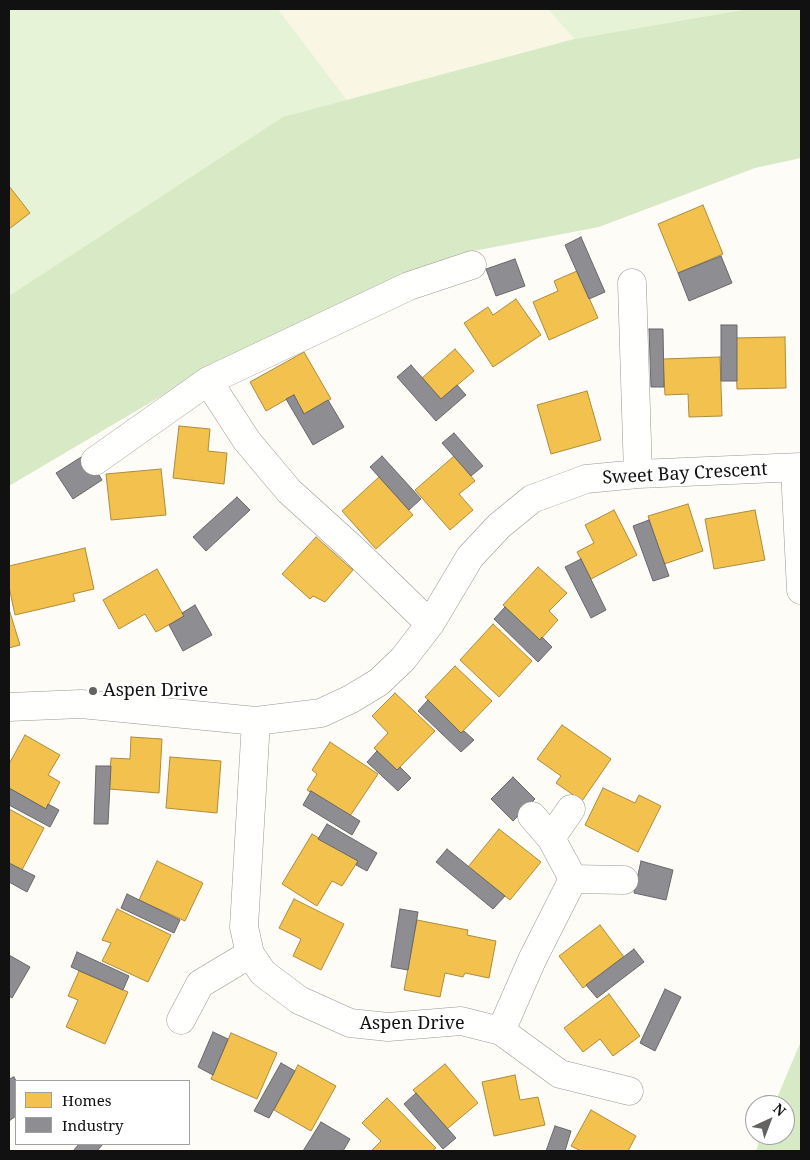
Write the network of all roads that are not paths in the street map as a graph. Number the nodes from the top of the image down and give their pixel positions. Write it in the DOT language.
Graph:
graph roads {
  1 [pos="472,265"];
  2 [pos="632,283"];
  3 [pos="208,382"];
  4 [pos="95,461"];
  5 [pos="798,468"];
  6 [pos="638,474"];
  7 [pos="801,590"];
  8 [pos="430,624"];
  9 [pos="9,707"];
  10 [pos="256,721"];
  11 [pos="571,809"];
  12 [pos="532,816"];
  13 [pos="551,838"];
  14 [pos="573,879"];
  15 [pos="624,880"];
  16 [pos="250,954"];
  17 [pos="180,1020"];
  18 [pos="502,1031"];
  19 [pos="629,1092"];
  1 -- 3 [label="street"];
  2 -- 6 [label="street"];
  3 -- 4 [label="street"];
  3 -- 8 [label="street"];
  5 -- 6 [label="street, Sweet Bay Crescent"];
  5 -- 7 [label="street"];
  6 -- 8 [label="street, Sweet Bay Crescent"];
  8 -- 10 [label="street, Sweet Bay Crescent"];
  9 -- 10 [label="street, Sweet Bay Crescent"];
  10 -- 16 [label="street, Aspen Drive"];
  11 -- 13 [label="street"];
  12 -- 13 [label="street"];
  13 -- 14 [label="street"];
  14 -- 15 [label="street"];
  14 -- 18 [label="street"];
  16 -- 17 [label="street"];
  16 -- 18 [label="street, Aspen Drive"];
  18 -- 19 [label="street, Aspen Drive"];
}
